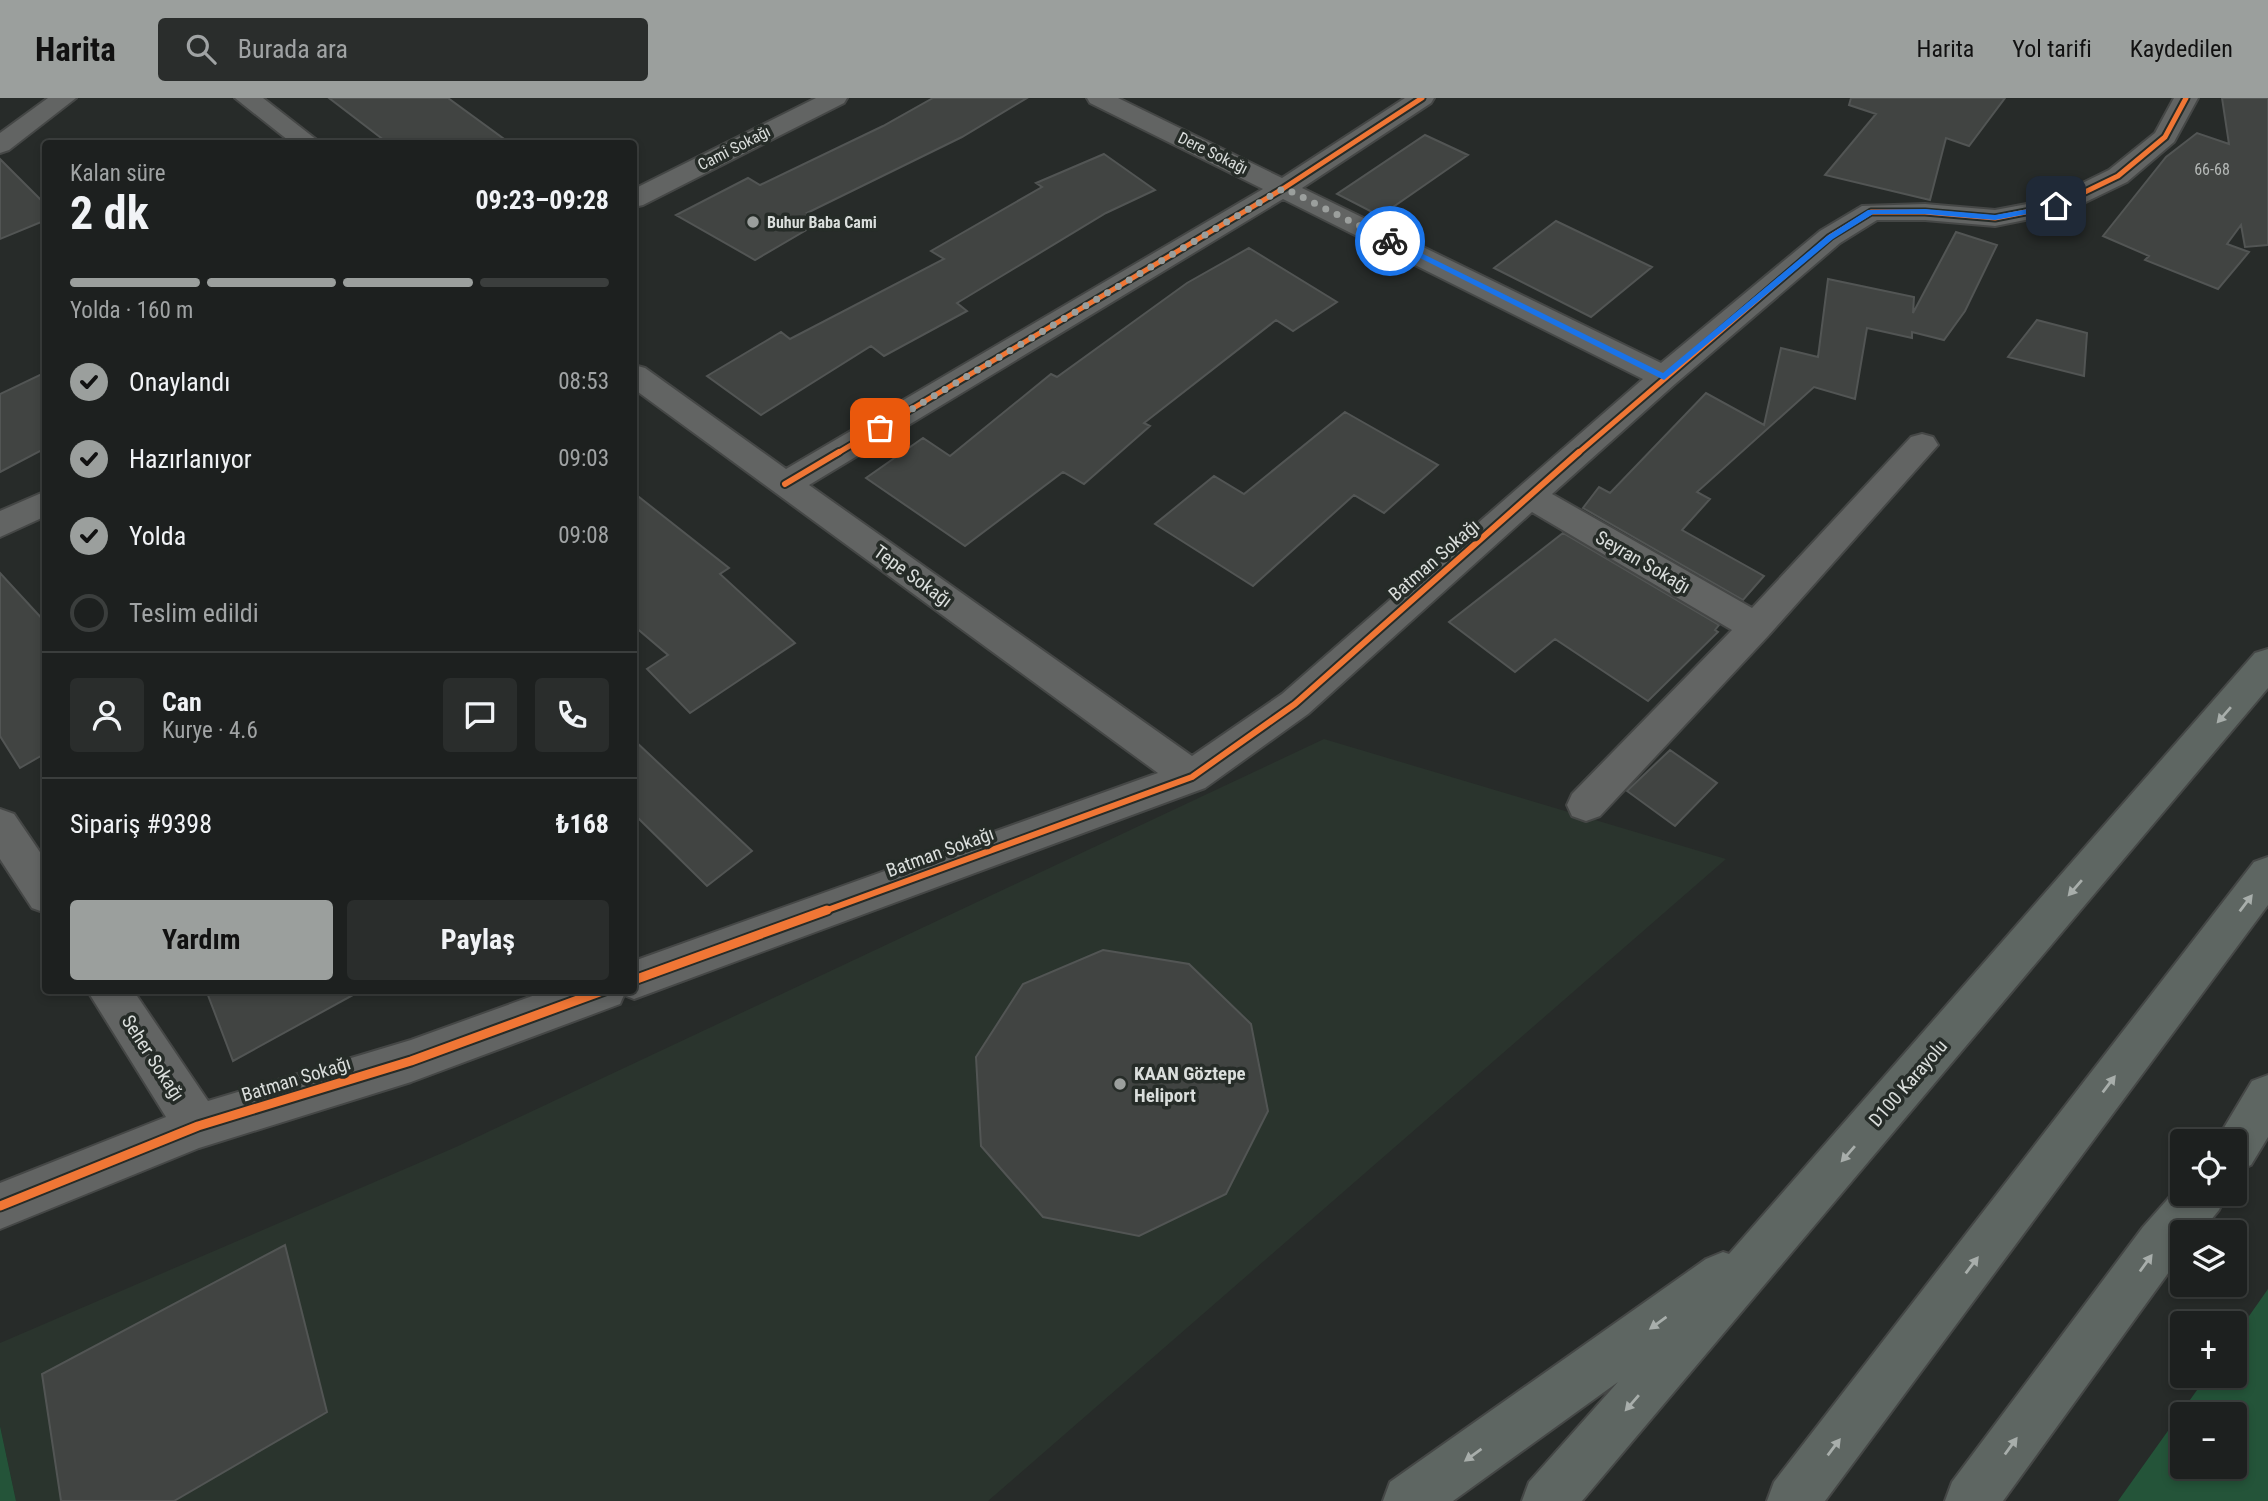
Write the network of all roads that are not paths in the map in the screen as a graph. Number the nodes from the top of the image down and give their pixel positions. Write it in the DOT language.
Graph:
graph roads {
  1 [pos="64,98"];
  2 [pos="247,98"];
  3 [pos="835,98"];
  4 [pos="1100,98"];
  5 [pos="1422,98"];
  6 [pos="2186,98"];
  7 [pos="305,140"];
  8 [pos="0,145"];
  9 [pos="1284,188"];
  10 [pos="637,197"];
  11 [pos="637,377"];
  12 [pos="1664,377"];
  13 [pos="1922,445"];
  14 [pos="785,484"];
  15 [pos="1531,496"];
  16 [pos="42,504"];
  17 [pos="0,526"];
  18 [pos="1756,627"];
  19 [pos="2268,663"];
  20 [pos="1192,777"];
  21 [pos="1586,805"];
  22 [pos="0,826"];
  23 [pos="2268,874"];
  24 [pos="42,889"];
  25 [pos="637,979"];
  26 [pos="111,994"];
  27 [pos="594,994"];
  28 [pos="198,1126"];
  29 [pos="0,1206"];
  30 [pos="2193,1206"];
  31 [pos="1773,1240"];
  32 [pos="1409,1501"];
  33 [pos="1548,1501"];
  34 [pos="1793,1501"];
  35 [pos="1971,1501"];
  1 -- 8 [label="street"];
  2 -- 7 [label="street"];
  3 -- 10 [label="street, Cami Sokağı"];
  4 -- 9 [label="street, Dere Sokağı"];
  5 -- 9 [label="street"];
  6 -- 12 [label="street, Batman Sokağı"];
  9 -- 12 [label="street, Dere Sokağı"];
  9 -- 14 [label="street"];
  11 -- 14 [label="street, Tepe Sokağı"];
  12 -- 15 [label="street, Batman Sokağı"];
  13 -- 18 [label="street"];
  14 -- 20 [label="street, Tepe Sokağı"];
  15 -- 18 [label="street, Seyran Sokağı"];
  15 -- 20 [label="street, Batman Sokağı"];
  16 -- 17 [label="street"];
  18 -- 21 [label="street"];
  19 -- 31 [label="highway, D100 Karayolu, one-way"];
  20 -- 25 [label="street, Batman Sokağı"];
  22 -- 24 [label="street"];
  34 -- 23 [label="highway, one-way"];
  26 -- 28 [label="street, Seher Sokağı"];
  27 -- 28 [label="street, Batman Sokağı"];
  28 -- 29 [label="street, Batman Sokağı"];
  35 -- 30 [label="highway, one-way"];
  31 -- 32 [label="highway, one-way"];
  31 -- 33 [label="highway, D100 Karayolu, one-way"];
}
